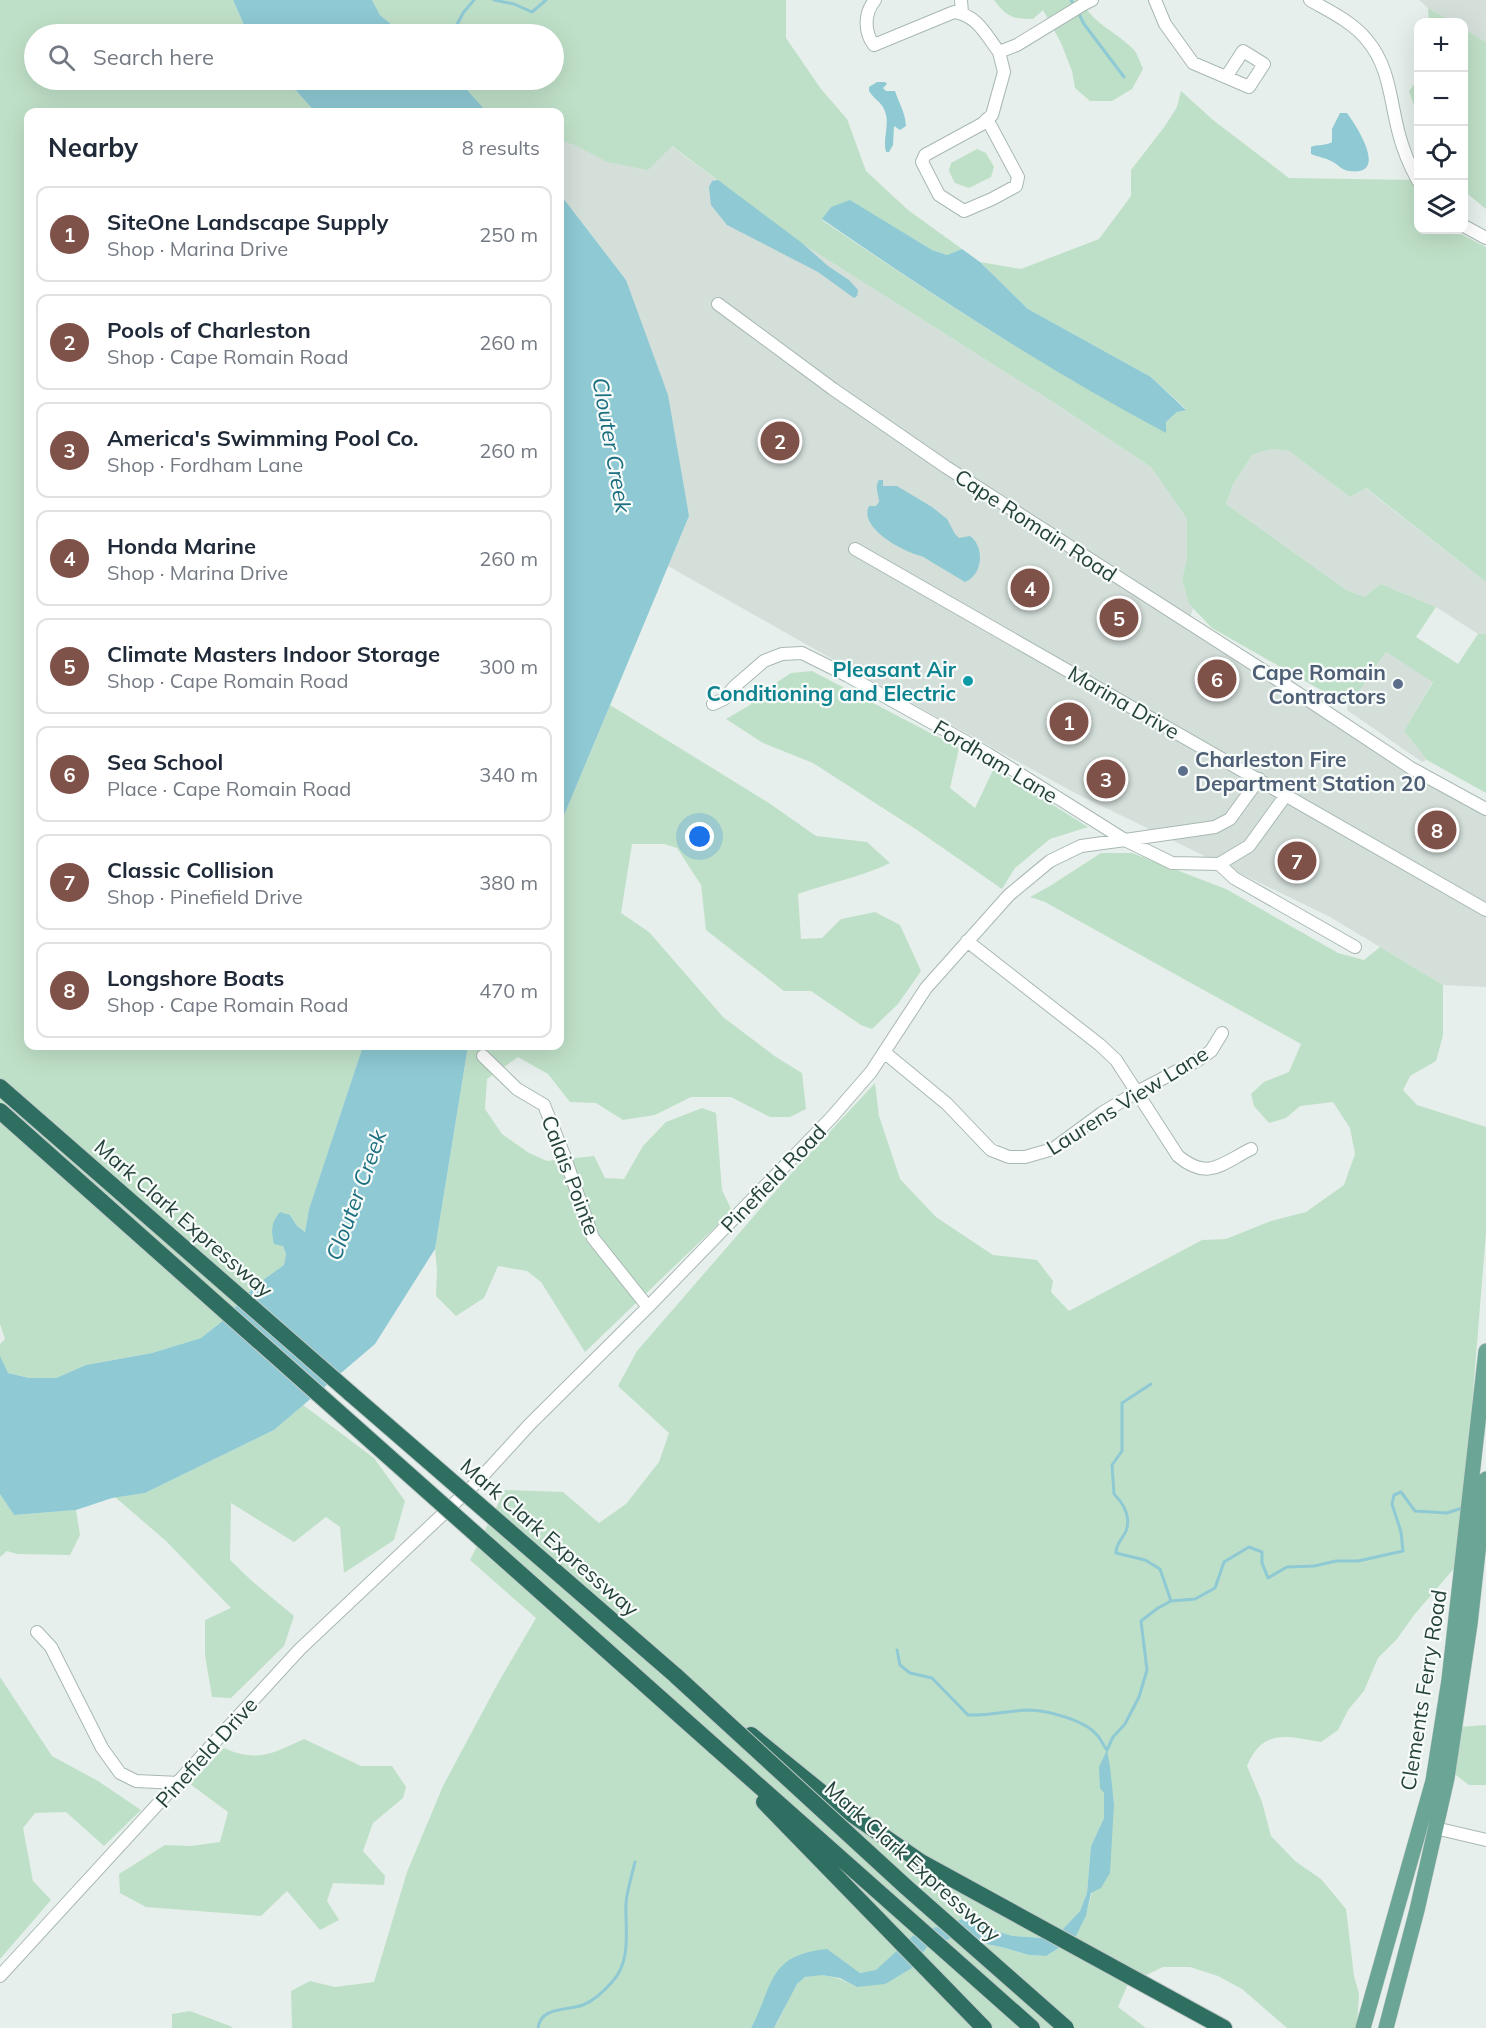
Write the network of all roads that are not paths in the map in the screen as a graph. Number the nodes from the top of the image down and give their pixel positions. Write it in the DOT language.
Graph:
graph roads {
  1 [pos="875,0"];
  2 [pos="1155,0"];
  3 [pos="1310,0"];
  4 [pos="1088,2"];
  5 [pos="961,6"];
  6 [pos="999,52"];
  7 [pos="1226,77"];
  8 [pos="987,119"];
  9 [pos="1419,180"];
  10 [pos="1468,228"];
  11 [pos="1486,238"];
  12 [pos="718,304"];
  13 [pos="855,549"];
  14 [pos="713,704"];
  15 [pos="1259,779"];
  16 [pos="1286,795"];
  17 [pos="1486,809"];
  18 [pos="1125,840"];
  19 [pos="1219,864"];
  20 [pos="1486,910"];
  21 [pos="967,941"];
  22 [pos="1355,947"];
  23 [pos="1222,1033"];
  24 [pos="884,1052"];
  25 [pos="483,1056"];
  26 [pos="0,1087"];
  27 [pos="1137,1092"];
  28 [pos="0,1112"];
  29 [pos="1251,1149"];
  30 [pos="648,1307"];
  31 [pos="1486,1351"];
  32 [pos="1481,1484"];
  33 [pos="1474,1528"];
  34 [pos="420,1536"];
  35 [pos="37,1632"];
  36 [pos="675,1675"];
  37 [pos="714,1746"];
  38 [pos="179,1783"];
  39 [pos="1434,1828"];
  40 [pos="1486,1840"];
  41 [pos="0,1976"];
  42 [pos="984,2028"];
  43 [pos="1032,2028"];
  44 [pos="1066,2028"];
  45 [pos="1224,2028"];
  46 [pos="1363,2028"];
  47 [pos="1386,2028"];
  1 -- 5 [label="street"];
  2 -- 7 [label="street"];
  3 -- 9 [label="street"];
  4 -- 6 [label="street"];
  5 -- 6 [label="street"];
  6 -- 8 [label="street"];
  8 -- 8 [label="street"];
  10 -- 11 [label="street"];
  12 -- 17 [label="street, Cape Romain Road"];
  13 -- 15 [label="street, Marina Drive"];
  14 -- 18 [label="street, Fordham Lane"];
  15 -- 16 [label="street, Marina Drive"];
  15 -- 18 [label="street, Pinefield Road"];
  16 -- 19 [label="street"];
  16 -- 20 [label="street, Marina Drive"];
  18 -- 19 [label="street"];
  18 -- 21 [label="street, Pinefield Road"];
  19 -- 22 [label="street"];
  21 -- 24 [label="street, Pinefield Road"];
  21 -- 27 [label="street"];
  23 -- 27 [label="street, Laurens View Lane"];
  24 -- 27 [label="street, Laurens View Lane"];
  24 -- 30 [label="street, Pinefield Road"];
  25 -- 30 [label="street, Calais Pointe"];
  26 -- 36 [label="highway, Mark Clark Expressway, bridge"];
  27 -- 29 [label="street"];
  28 -- 37 [label="highway, Mark Clark Expressway, bridge"];
  30 -- 34 [label="street, Pinefield Road"];
  31 -- 32 [label="main road, Clements Ferry Road"];
  32 -- 33 [label="main road, Clements Ferry Road"];
  33 -- 39 [label="main road, Clements Ferry Road"];
  33 -- 46 [label="main road, Clements Ferry Road"];
  34 -- 38 [label="street, Pinefield Drive"];
  35 -- 38 [label="street"];
  36 -- 44 [label="highway, Mark Clark Expressway, bridge"];
  36 -- 45 [label="highway, bridge"];
  37 -- 42 [label="highway"];
  37 -- 43 [label="highway, Mark Clark Expressway"];
  38 -- 41 [label="street, Pinefield Drive"];
  39 -- 40 [label="street"];
  39 -- 47 [label="main road, Clements Ferry Road"];
}
